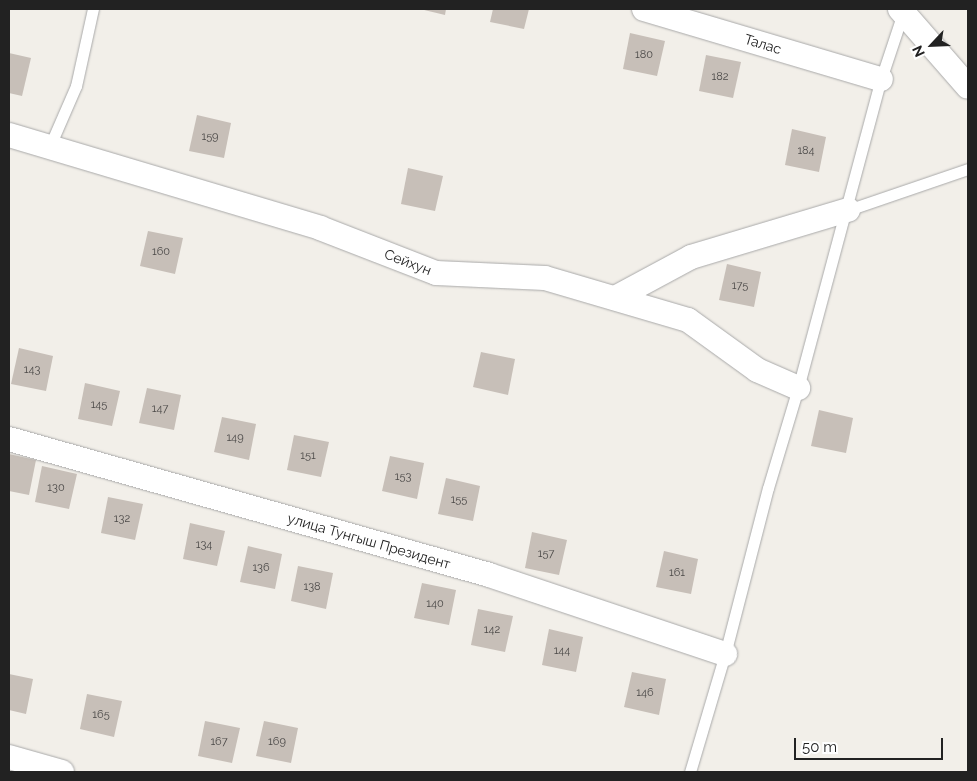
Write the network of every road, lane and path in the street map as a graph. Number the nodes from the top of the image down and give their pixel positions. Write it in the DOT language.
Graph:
graph roads {
  1 [pos="93,9"];
  2 [pos="644,9"];
  3 [pos="902,11"];
  4 [pos="881,79"];
  5 [pos="968,87"];
  6 [pos="9,135"];
  7 [pos="49,148"];
  8 [pos="968,169"];
  9 [pos="848,210"];
  10 [pos="615,298"];
  11 [pos="798,388"];
  12 [pos="9,439"];
  13 [pos="725,654"];
  14 [pos="9,757"];
  15 [pos="62,772"];
  16 [pos="690,772"];
  1 -- 7 [label="lane"];
  2 -- 4 [label="street, Талас"];
  3 -- 4 [label="lane"];
  3 -- 5 [label="street"];
  4 -- 9 [label="lane"];
  6 -- 7 [label="street, Сейхун"];
  7 -- 10 [label="street, Сейхун"];
  8 -- 9 [label="lane"];
  9 -- 10 [label="street"];
  9 -- 11 [label="lane"];
  10 -- 11 [label="street, Сейхун"];
  11 -- 13 [label="lane"];
  12 -- 13 [label="street, улица Тунгыш Президент"];
  13 -- 16 [label="lane"];
  14 -- 15 [label="street"];
}
